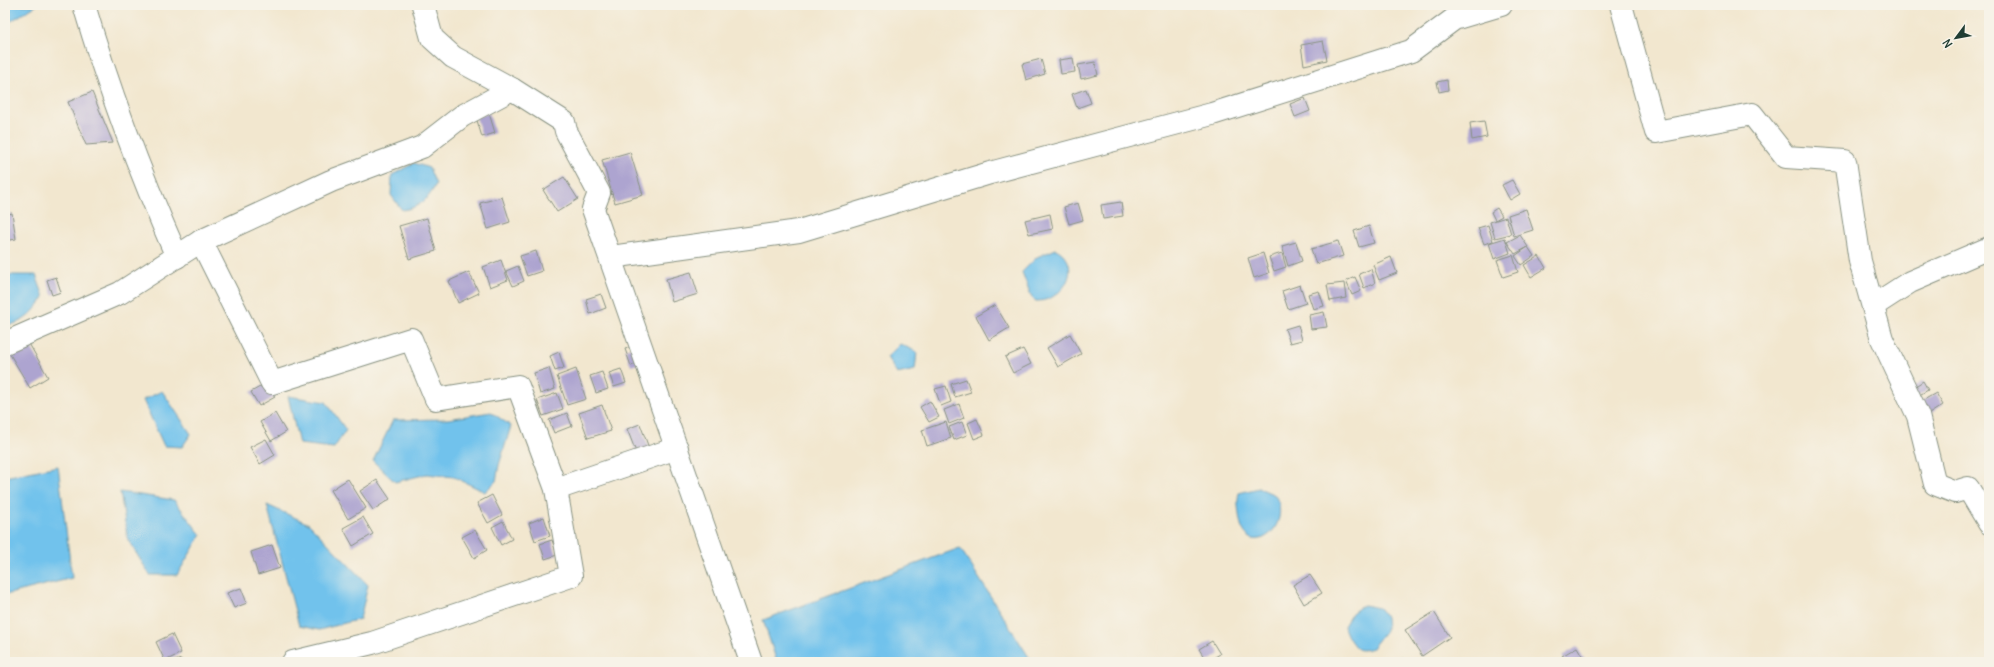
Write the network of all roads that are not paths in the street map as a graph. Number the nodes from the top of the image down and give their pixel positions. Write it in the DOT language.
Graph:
graph roads {
  1 [pos="84,5"];
  2 [pos="423,5"];
  3 [pos="1501,5"];
  4 [pos="1621,5"];
  5 [pos="512,89"];
  6 [pos="201,241"];
  7 [pos="1989,248"];
  8 [pos="177,257"];
  9 [pos="611,257"];
  10 [pos="1873,306"];
  11 [pos="5,343"];
  12 [pos="677,448"];
  13 [pos="556,489"];
  14 [pos="1989,523"];
  15 [pos="293,662"];
  16 [pos="751,662"];
  1 -- 8 [label="street"];
  2 -- 5 [label="street"];
  3 -- 9 [label="street"];
  4 -- 10 [label="street"];
  5 -- 6 [label="street"];
  5 -- 9 [label="street"];
  6 -- 8 [label="street"];
  6 -- 13 [label="street"];
  7 -- 10 [label="street"];
  8 -- 11 [label="street"];
  9 -- 12 [label="street"];
  10 -- 14 [label="street"];
  12 -- 13 [label="street"];
  12 -- 16 [label="street"];
  13 -- 15 [label="street"];
}
